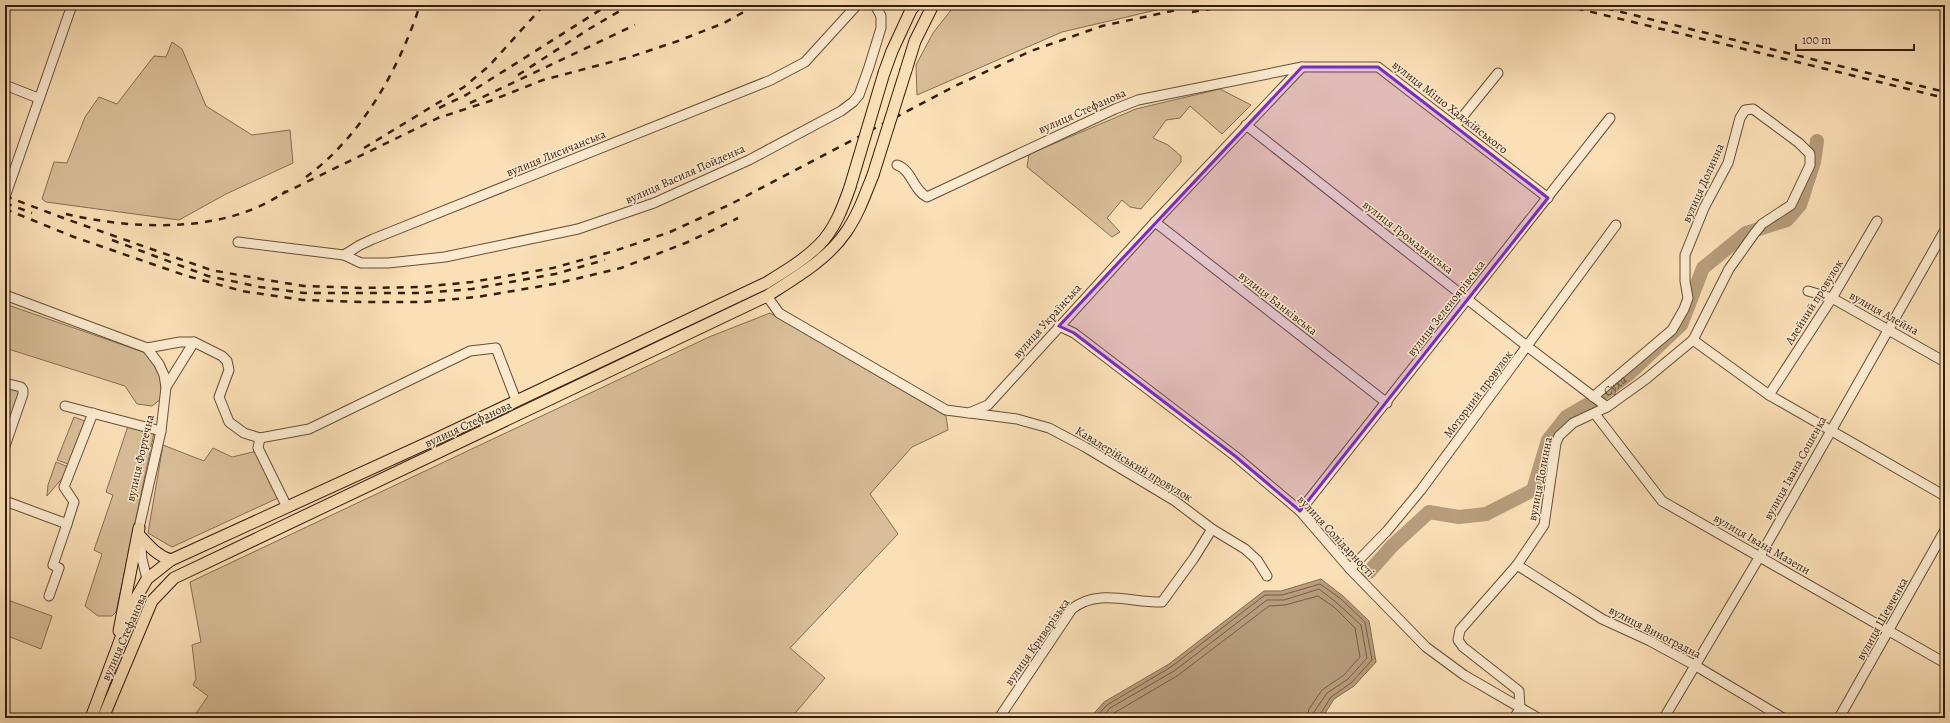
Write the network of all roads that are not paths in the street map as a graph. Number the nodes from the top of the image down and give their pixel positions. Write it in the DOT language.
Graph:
graph roads {
  1 [pos="72,5"];
  2 [pos="857,5"];
  3 [pos="875,5"];
  4 [pos="915,5"];
  5 [pos="933,5"];
  6 [pos="1302,67"];
  7 [pos="1498,73"];
  8 [pos="5,85"];
  9 [pos="38,98"];
  10 [pos="1610,118"];
  11 [pos="1246,126"];
  12 [pos="1455,126"];
  13 [pos="897,165"];
  14 [pos="5,197"];
  15 [pos="1548,198"];
  16 [pos="1877,221"];
  17 [pos="1155,222"];
  18 [pos="1616,225"];
  19 [pos="1945,230"];
  20 [pos="238,242"];
  21 [pos="1942,243"];
  22 [pos="344,255"];
  23 [pos="766,283"];
  24 [pos="1808,291"];
  25 [pos="5,295"];
  26 [pos="767,296"];
  27 [pos="1832,298"];
  28 [pos="1468,300"];
  29 [pos="1059,326"];
  30 [pos="1889,329"];
  31 [pos="1693,340"];
  32 [pos="194,342"];
  33 [pos="1528,347"];
  34 [pos="147,348"];
  35 [pos="1945,362"];
  36 [pos="5,383"];
  37 [pos="166,387"];
  38 [pos="1769,395"];
  39 [pos="1594,397"];
  40 [pos="516,400"];
  41 [pos="1386,403"];
  42 [pos="1606,405"];
  43 [pos="65,406"];
  44 [pos="93,413"];
  45 [pos="969,413"];
  46 [pos="1595,414"];
  47 [pos="1830,430"];
  48 [pos="161,431"];
  49 [pos="260,438"];
  50 [pos="5,446"];
  51 [pos="1945,496"];
  52 [pos="5,500"];
  53 [pos="287,508"];
  54 [pos="1300,511"];
  55 [pos="67,524"];
  56 [pos="1212,529"];
  57 [pos="1945,530"];
  58 [pos="140,532"];
  59 [pos="1760,556"];
  60 [pos="171,560"];
  61 [pos="1517,565"];
  62 [pos="1350,569"];
  63 [pos="1267,576"];
  64 [pos="147,579"];
  65 [pos="156,595"];
  66 [pos="49,596"];
  67 [pos="1890,631"];
  68 [pos="116,651"];
  69 [pos="1945,663"];
  70 [pos="1696,666"];
  71 [pos="1520,708"];
  72 [pos="91,718"];
  73 [pos="103,718"];
  74 [pos="999,718"];
  75 [pos="1514,718"];
  76 [pos="1538,718"];
  77 [pos="1664,718"];
  78 [pos="1783,718"];
  79 [pos="1839,718"];
  1 -- 9 [label="street"];
  2 -- 22 [label="street, вулиця Лисичанська"];
  3 -- 22 [label="street, вулиця Василя Пойденка"];
  4 -- 23 [label="main road, вулиця Стефанова, bridge"];
  5 -- 26 [label="main road, вулиця Стефанова, bridge"];
  6 -- 11 [label="street, вулиця Українська"];
  6 -- 12 [label="street, вулиця Мішо Хаджійського"];
  6 -- 13 [label="street, вулиця Стефанова"];
  7 -- 12 [label="street"];
  8 -- 9 [label="street"];
  9 -- 14 [label="street"];
  10 -- 15 [label="street, вулиця Зеленоярівська"];
  11 -- 17 [label="street, вулиця Українська"];
  11 -- 28 [label="street, вулиця Громадянська"];
  12 -- 15 [label="street, вулиця Мішо Хаджійського"];
  15 -- 28 [label="street, вулиця Зеленоярівська"];
  16 -- 27 [label="street, Алейний провулок"];
  17 -- 29 [label="street, вулиця Українська"];
  17 -- 41 [label="street, вулиця Банківська"];
  18 -- 33 [label="street, Моторний провулок"];
  19 -- 21 [label="street, вулиця Івана Сошенка"];
  20 -- 22 [label="street"];
  21 -- 30 [label="street, вулиця Івана Сошенка"];
  23 -- 26 [label="main road"];
  23 -- 40 [label="main road, вулиця Стефанова"];
  24 -- 27 [label="street, вулиця Алейна"];
  25 -- 34 [label="street"];
  26 -- 45 [label="street"];
  26 -- 65 [label="main road, вулиця Стефанова"];
  27 -- 30 [label="street, вулиця Алейна"];
  27 -- 38 [label="street, Алейний провулок"];
  28 -- 33 [label="street, вулиця Громадянська"];
  28 -- 41 [label="street, вулиця Зеленоярівська"];
  29 -- 45 [label="street, вулиця Українська"];
  29 -- 54 [label="street, вулиця Солідарності"];
  30 -- 35 [label="street, вулиця Алейна"];
  30 -- 47 [label="street, вулиця Івана Сошенка"];
  31 -- 38 [label="street"];
  31 -- 39 [label="street, вулиця Долинна"];
  31 -- 42 [label="street, вулиця Долинна"];
  32 -- 34 [label="street"];
  32 -- 37 [label="street"];
  32 -- 49 [label="street"];
  33 -- 39 [label="street, вулиця Громадянська"];
  33 -- 62 [label="street, Моторний провулок"];
  34 -- 37 [label="street, вулиця Фортечна"];
  36 -- 50 [label="street"];
  37 -- 48 [label="street, вулиця Фортечна"];
  38 -- 47 [label="street"];
  39 -- 42 [label="street, вулиця Громадянська"];
  40 -- 49 [label="street"];
  40 -- 53 [label="main road, вулиця Стефанова"];
  41 -- 54 [label="street, вулиця Зеленоярівська"];
  42 -- 46 [label="street, вулиця Долинна"];
  43 -- 44 [label="street"];
  44 -- 48 [label="street"];
  44 -- 55 [label="street"];
  45 -- 56 [label="street, Кавалерійський провулок"];
  46 -- 59 [label="street, вулиця Івана Мазепи"];
  46 -- 61 [label="street, вулиця Долинна"];
  47 -- 51 [label="street"];
  47 -- 59 [label="street, вулиця Івана Сошенка"];
  48 -- 58 [label="street, вулиця Фортечна"];
  49 -- 53 [label="street"];
  52 -- 55 [label="street"];
  53 -- 60 [label="main road, вулиця Стефанова"];
  54 -- 62 [label="street, вулиця Солідарності"];
  55 -- 66 [label="street"];
  56 -- 63 [label="street, Кавалерійський провулок"];
  56 -- 74 [label="street, вулиця Криворізька"];
  57 -- 67 [label="street, вулиця Шевченка"];
  58 -- 60 [label="main road"];
  58 -- 64 [label="street, вулиця Фортечна"];
  58 -- 68 [label="main road"];
  59 -- 67 [label="street, вулиця Івана Мазепи"];
  59 -- 70 [label="street, вулиця Івана Сошенка"];
  60 -- 64 [label="main road, вулиця Стефанова"];
  61 -- 70 [label="street, вулиця Виноградна"];
  61 -- 71 [label="street, вулиця Долинна"];
  62 -- 71 [label="street, вулиця Солідарності"];
  64 -- 65 [label="main road"];
  64 -- 68 [label="main road"];
  65 -- 73 [label="main road, вулиця Стефанова"];
  67 -- 69 [label="street, вулиця Івана Мазепи"];
  67 -- 79 [label="street, вулиця Шевченка"];
  68 -- 72 [label="main road"];
  70 -- 77 [label="street, вулиця Івана Сошенка"];
  70 -- 78 [label="street, вулиця Виноградна"];
  71 -- 75 [label="street"];
  71 -- 76 [label="street, вулиця Солідарності"];
}
